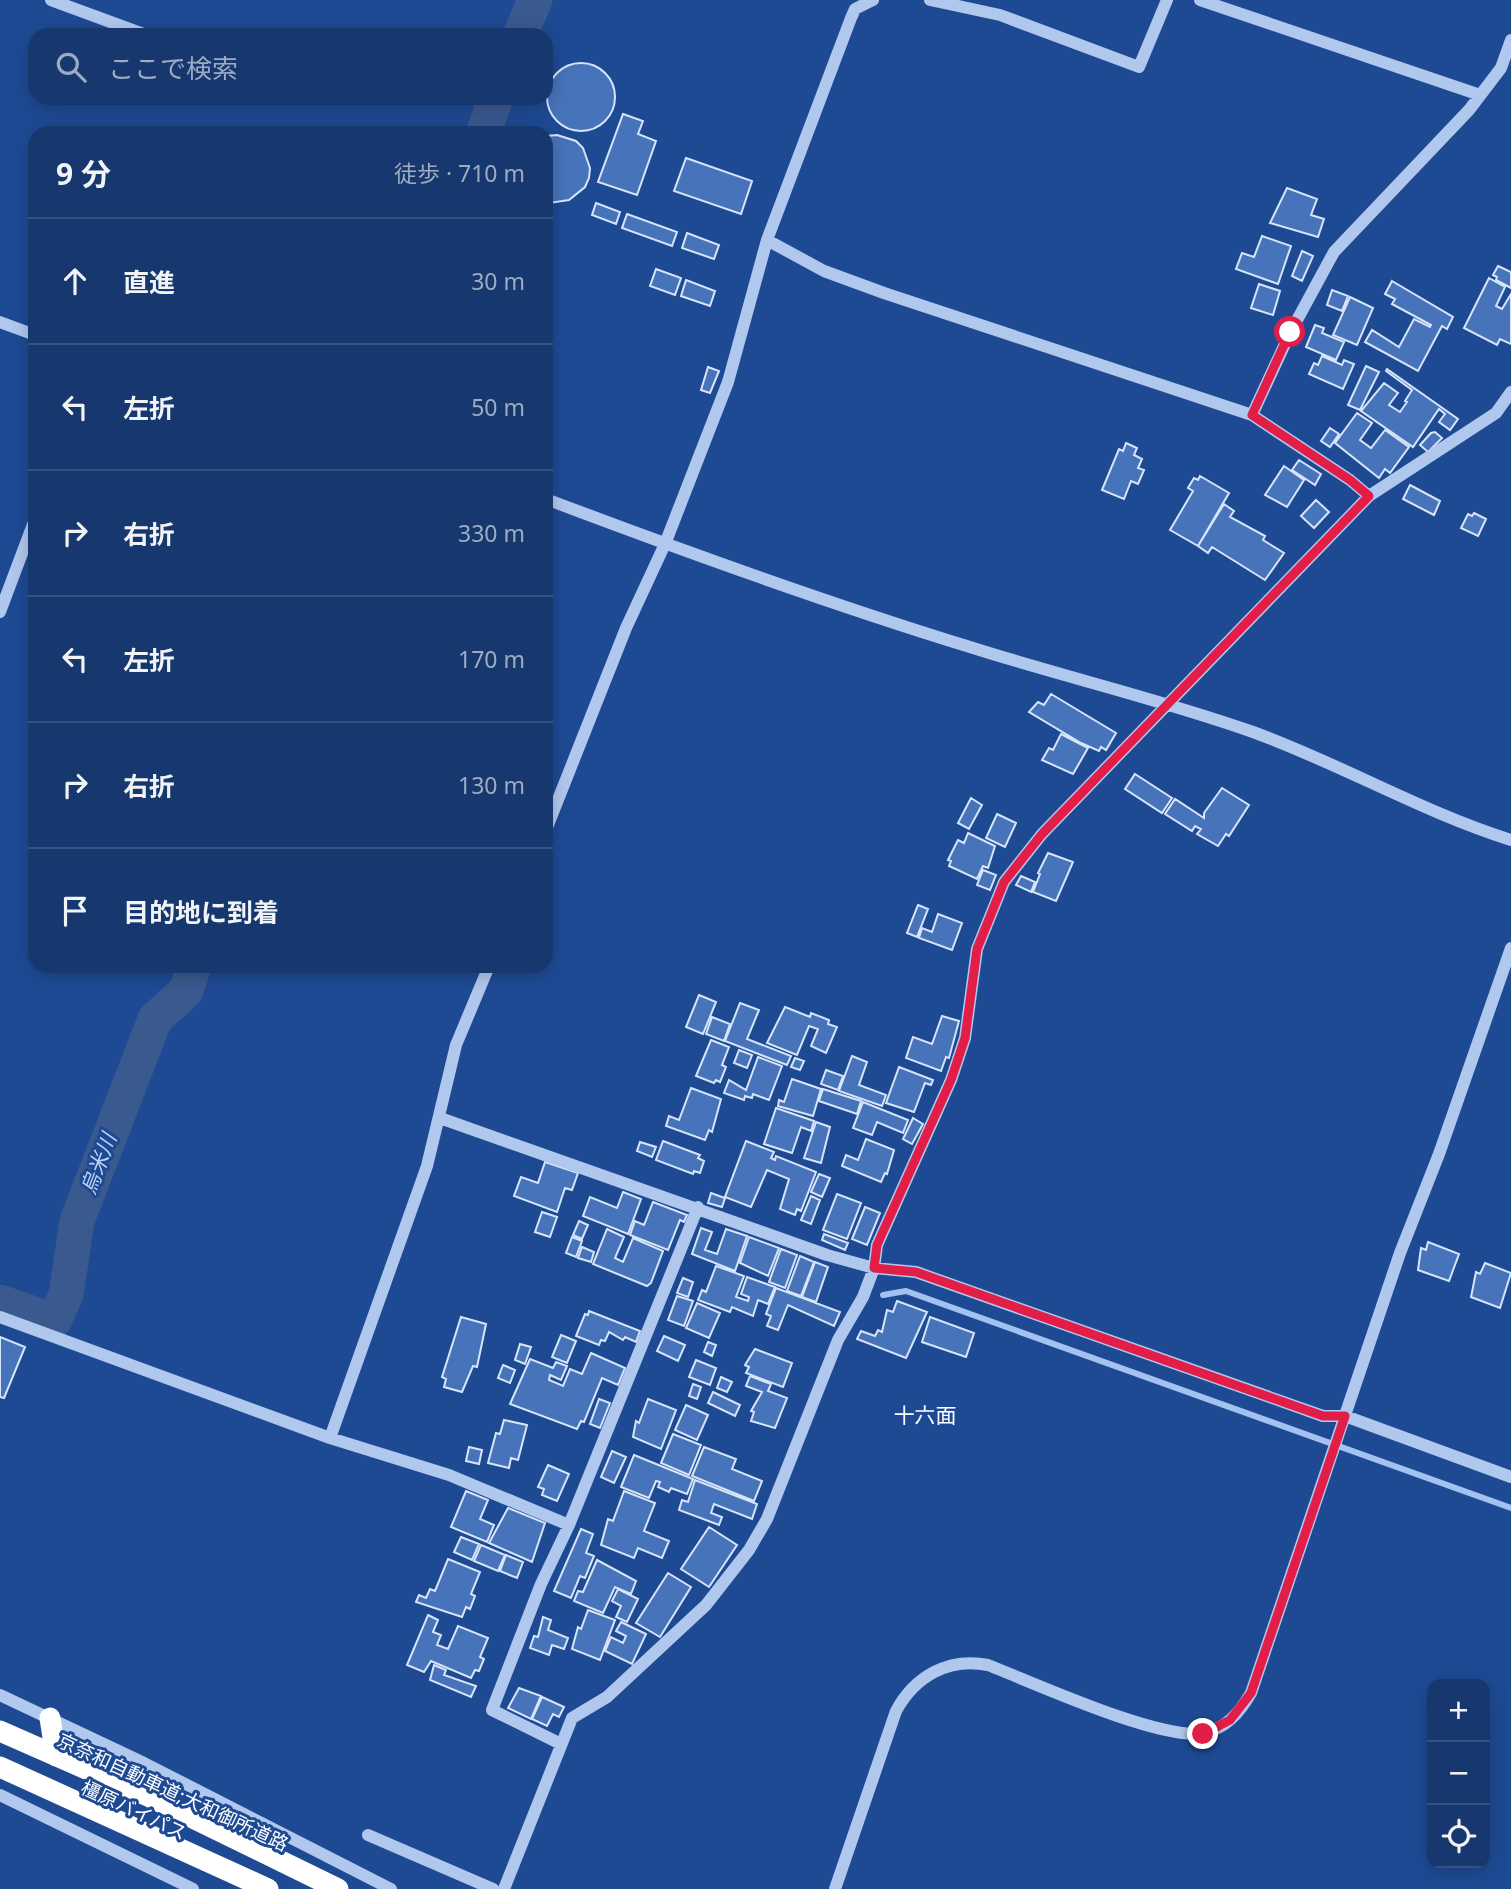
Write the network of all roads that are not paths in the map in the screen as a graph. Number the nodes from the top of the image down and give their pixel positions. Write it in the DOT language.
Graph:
graph roads {
  1 [pos="51,0"];
  2 [pos="873,0"];
  3 [pos="930,0"];
  4 [pos="1167,0"];
  5 [pos="1200,0"];
  6 [pos="127,28"];
  7 [pos="1511,40"];
  8 [pos="1480,95"];
  9 [pos="767,240"];
  10 [pos="0,322"];
  11 [pos="28,332"];
  12 [pos="1511,392"];
  13 [pos="1252,415"];
  14 [pos="1369,496"];
  15 [pos="553,502"];
  16 [pos="28,538"];
  17 [pos="665,544"];
  18 [pos="0,612"];
  19 [pos="1166,704"];
  20 [pos="553,812"];
  21 [pos="1511,841"];
  22 [pos="1511,948"];
  23 [pos="486,973"];
  24 [pos="440,1118"];
  25 [pos="698,1207"];
  26 [pos="874,1268"];
  27 [pos="0,1317"];
  28 [pos="1345,1416"];
  29 [pos="330,1438"];
  30 [pos="1511,1477"];
  31 [pos="569,1525"];
  32 [pos="0,1695"];
  33 [pos="50,1718"];
  34 [pos="0,1734"];
  35 [pos="561,1744"];
  36 [pos="56,1756"];
  37 [pos="0,1767"];
  38 [pos="0,1775"];
  39 [pos="0,1795"];
  40 [pos="368,1835"];
  41 [pos="193,1889"];
  42 [pos="248,1889"];
  43 [pos="268,1889"];
  44 [pos="326,1889"];
  45 [pos="338,1889"];
  46 [pos="391,1889"];
  47 [pos="493,1889"];
  48 [pos="504,1889"];
  49 [pos="835,1889"];
  1 -- 6 [label="street"];
  2 -- 9 [label="street"];
  3 -- 4 [label="street"];
  5 -- 8 [label="street"];
  7 -- 8 [label="street"];
  8 -- 13 [label="street"];
  9 -- 13 [label="street"];
  9 -- 17 [label="street"];
  10 -- 11 [label="street"];
  12 -- 14 [label="street"];
  13 -- 14 [label="street"];
  14 -- 19 [label="street"];
  15 -- 17 [label="street"];
  16 -- 18 [label="street"];
  17 -- 19 [label="street"];
  17 -- 20 [label="street"];
  19 -- 21 [label="street"];
  19 -- 26 [label="street"];
  22 -- 28 [label="street"];
  23 -- 24 [label="street"];
  24 -- 25 [label="street"];
  24 -- 29 [label="street"];
  25 -- 26 [label="street"];
  25 -- 31 [label="street"];
  26 -- 28 [label="street"];
  26 -- 35 [label="street"];
  27 -- 29 [label="street"];
  28 -- 30 [label="street"];
  28 -- 49 [label="street"];
  29 -- 31 [label="street"];
  31 -- 35 [label="street"];
  32 -- 33 [label="street"];
  33 -- 36 [label="highway"];
  33 -- 46 [label="street"];
  34 -- 36 [label="highway, 橿原バイパス"];
  34 -- 44 [label="highway, 京奈和自動車道;大和御所道路"];
  35 -- 48 [label="street"];
  36 -- 45 [label="highway, 橿原バイパス"];
  37 -- 43 [label="highway"];
  38 -- 42 [label="highway, 橿原バイパス"];
  39 -- 41 [label="street"];
  40 -- 47 [label="street"];
}
